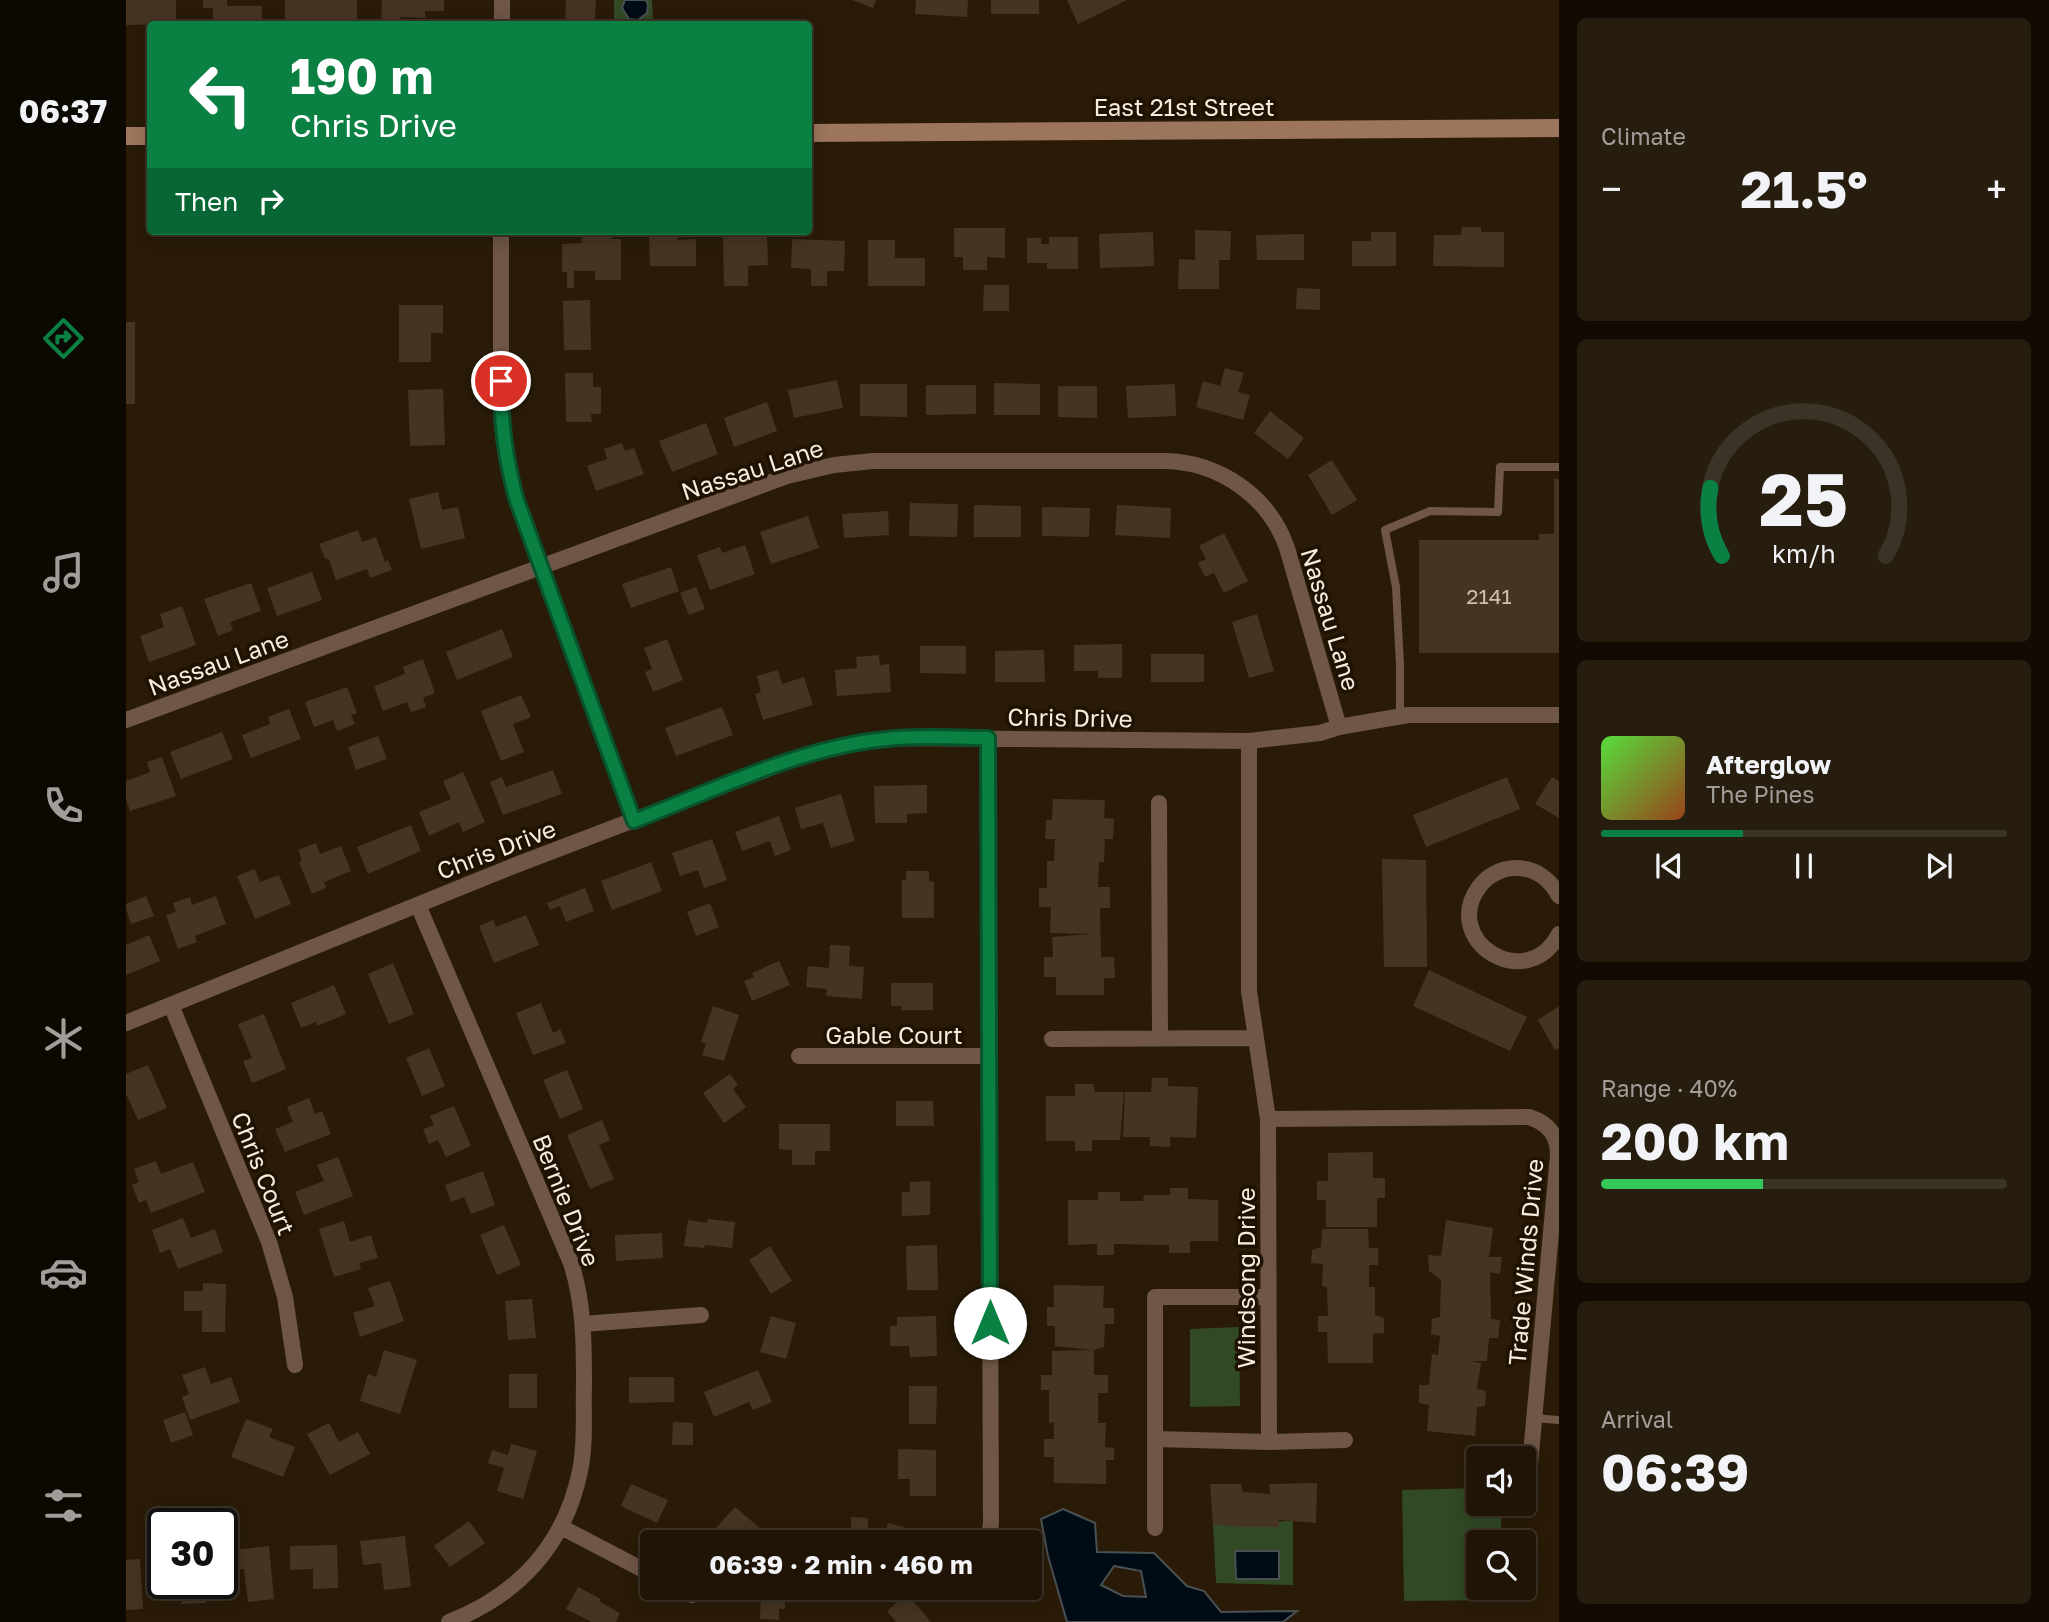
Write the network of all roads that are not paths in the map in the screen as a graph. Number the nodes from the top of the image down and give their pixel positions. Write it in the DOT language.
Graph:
graph roads {
  1 [pos="502,0"];
  2 [pos="502,21"];
  3 [pos="1559,128"];
  4 [pos="812,133"];
  5 [pos="126,136"];
  6 [pos="147,136"];
  7 [pos="501,235"];
  8 [pos="1559,467"];
  9 [pos="541,566"];
  10 [pos="1559,715"];
  11 [pos="1400,717"];
  12 [pos="126,720"];
  13 [pos="1339,727"];
  14 [pos="988,738"];
  15 [pos="1249,741"];
  16 [pos="1159,803"];
  17 [pos="634,821"];
  18 [pos="1559,896"];
  19 [pos="418,905"];
  20 [pos="1559,934"];
  21 [pos="171,1005"];
  22 [pos="126,1023"];
  23 [pos="1160,1038"];
  24 [pos="1254,1038"];
  25 [pos="1052,1039"];
  26 [pos="799,1056"];
  27 [pos="989,1056"];
  28 [pos="1268,1119"];
  29 [pos="1267,1297"];
  30 [pos="701,1315"];
  31 [pos="583,1324"];
  32 [pos="295,1365"];
  33 [pos="1534,1418"];
  34 [pos="1559,1420"];
  35 [pos="1155,1439"];
  36 [pos="1345,1440"];
  37 [pos="1269,1442"];
  38 [pos="1532,1446"];
  39 [pos="561,1527"];
  40 [pos="1155,1528"];
  41 [pos="990,1530"];
  42 [pos="640,1568"];
  43 [pos="449,1622"];
  1 -- 2 [label="street"];
  3 -- 4 [label="main road, East 21st Street"];
  5 -- 6 [label="main road"];
  7 -- 9 [label="street"];
  8 -- 11 [label="lane"];
  9 -- 12 [label="street, Nassau Lane"];
  9 -- 13 [label="street, Nassau Lane"];
  9 -- 17 [label="street"];
  10 -- 11 [label="street, Chris Drive"];
  11 -- 13 [label="street, Chris Drive"];
  13 -- 15 [label="street, Chris Drive"];
  14 -- 15 [label="street, Chris Drive"];
  14 -- 17 [label="street, Chris Drive"];
  14 -- 27 [label="street"];
  15 -- 24 [label="street, Windsong Drive"];
  16 -- 23 [label="street"];
  17 -- 19 [label="street, Chris Drive"];
  18 -- 20 [label="street"];
  19 -- 21 [label="street, Chris Drive"];
  19 -- 31 [label="street, Bernie Drive"];
  21 -- 22 [label="street, Chris Drive"];
  21 -- 32 [label="street, Chris Court"];
  23 -- 24 [label="street"];
  23 -- 25 [label="street"];
  24 -- 28 [label="street, Windsong Drive"];
  26 -- 27 [label="street, Gable Court"];
  27 -- 41 [label="street"];
  28 -- 29 [label="street, Windsong Drive"];
  28 -- 33 [label="street, Trade Winds Drive"];
  29 -- 35 [label="street"];
  29 -- 37 [label="street, Windsong Drive"];
  30 -- 31 [label="street"];
  31 -- 39 [label="street, Bernie Drive"];
  33 -- 34 [label="lane"];
  33 -- 38 [label="street, Trade Winds Drive"];
  35 -- 37 [label="street"];
  35 -- 40 [label="street"];
  36 -- 37 [label="street"];
  39 -- 42 [label="street"];
  39 -- 43 [label="street, Bernie Drive"];
}
